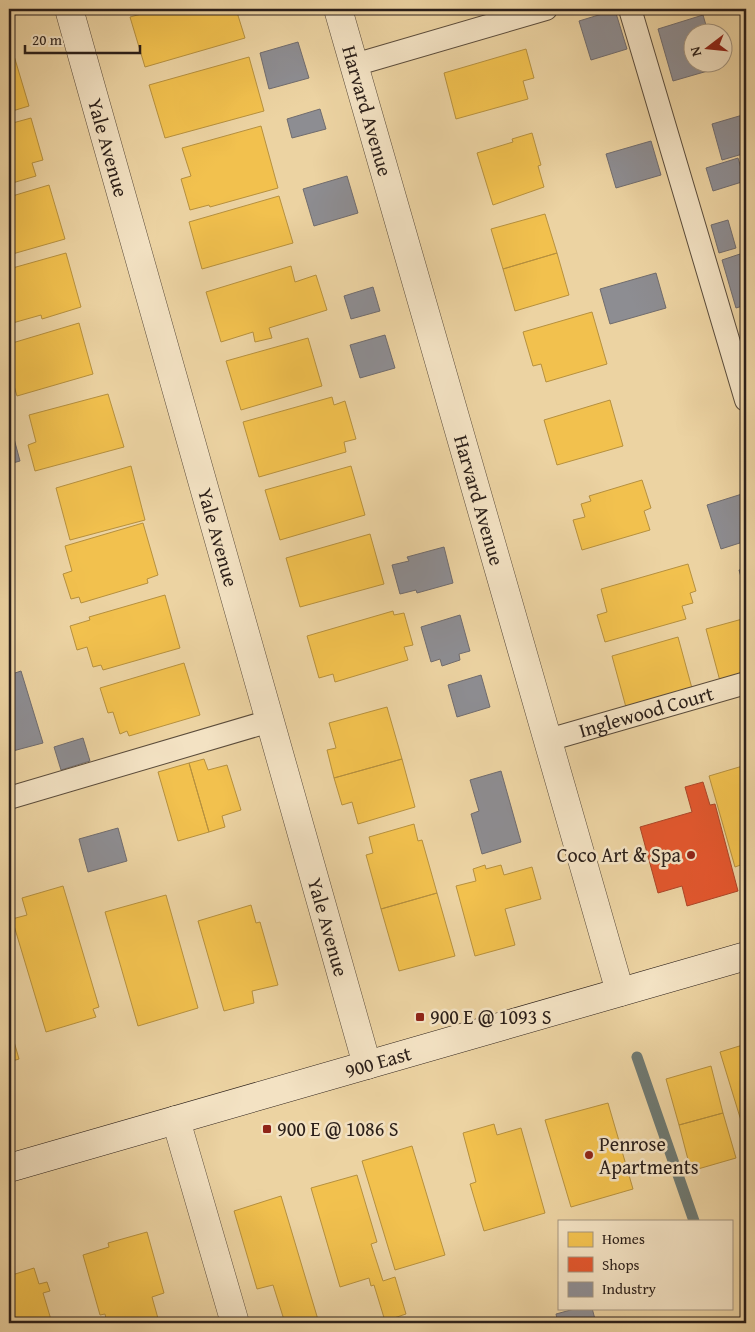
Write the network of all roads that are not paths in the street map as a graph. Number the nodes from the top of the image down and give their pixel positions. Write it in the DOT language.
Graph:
graph roads {
  1 [pos="69,9"];
  2 [pos="338,9"];
  3 [pos="546,9"];
  4 [pos="630,9"];
  5 [pos="354,66"];
  6 [pos="746,400"];
  7 [pos="746,683"];
  8 [pos="270,721"];
  9 [pos="548,740"];
  10 [pos="9,798"];
  11 [pos="746,956"];
  12 [pos="620,992"];
  13 [pos="367,1065"];
  14 [pos="176,1120"];
  15 [pos="9,1168"];
  16 [pos="235,1323"];
  1 -- 8 [label="street, Yale Avenue"];
  2 -- 5 [label="street, Harvard Avenue"];
  3 -- 5 [label="lane"];
  4 -- 6 [label="lane"];
  5 -- 9 [label="street, Harvard Avenue"];
  7 -- 9 [label="lane, Inglewood Court"];
  8 -- 10 [label="lane"];
  8 -- 13 [label="street, Yale Avenue"];
  9 -- 12 [label="street, Harvard Avenue"];
  11 -- 12 [label="street, 900 East"];
  12 -- 13 [label="street, 900 East"];
  13 -- 14 [label="street, 900 East"];
  14 -- 15 [label="street, 900 East"];
  14 -- 16 [label="street"];
}
